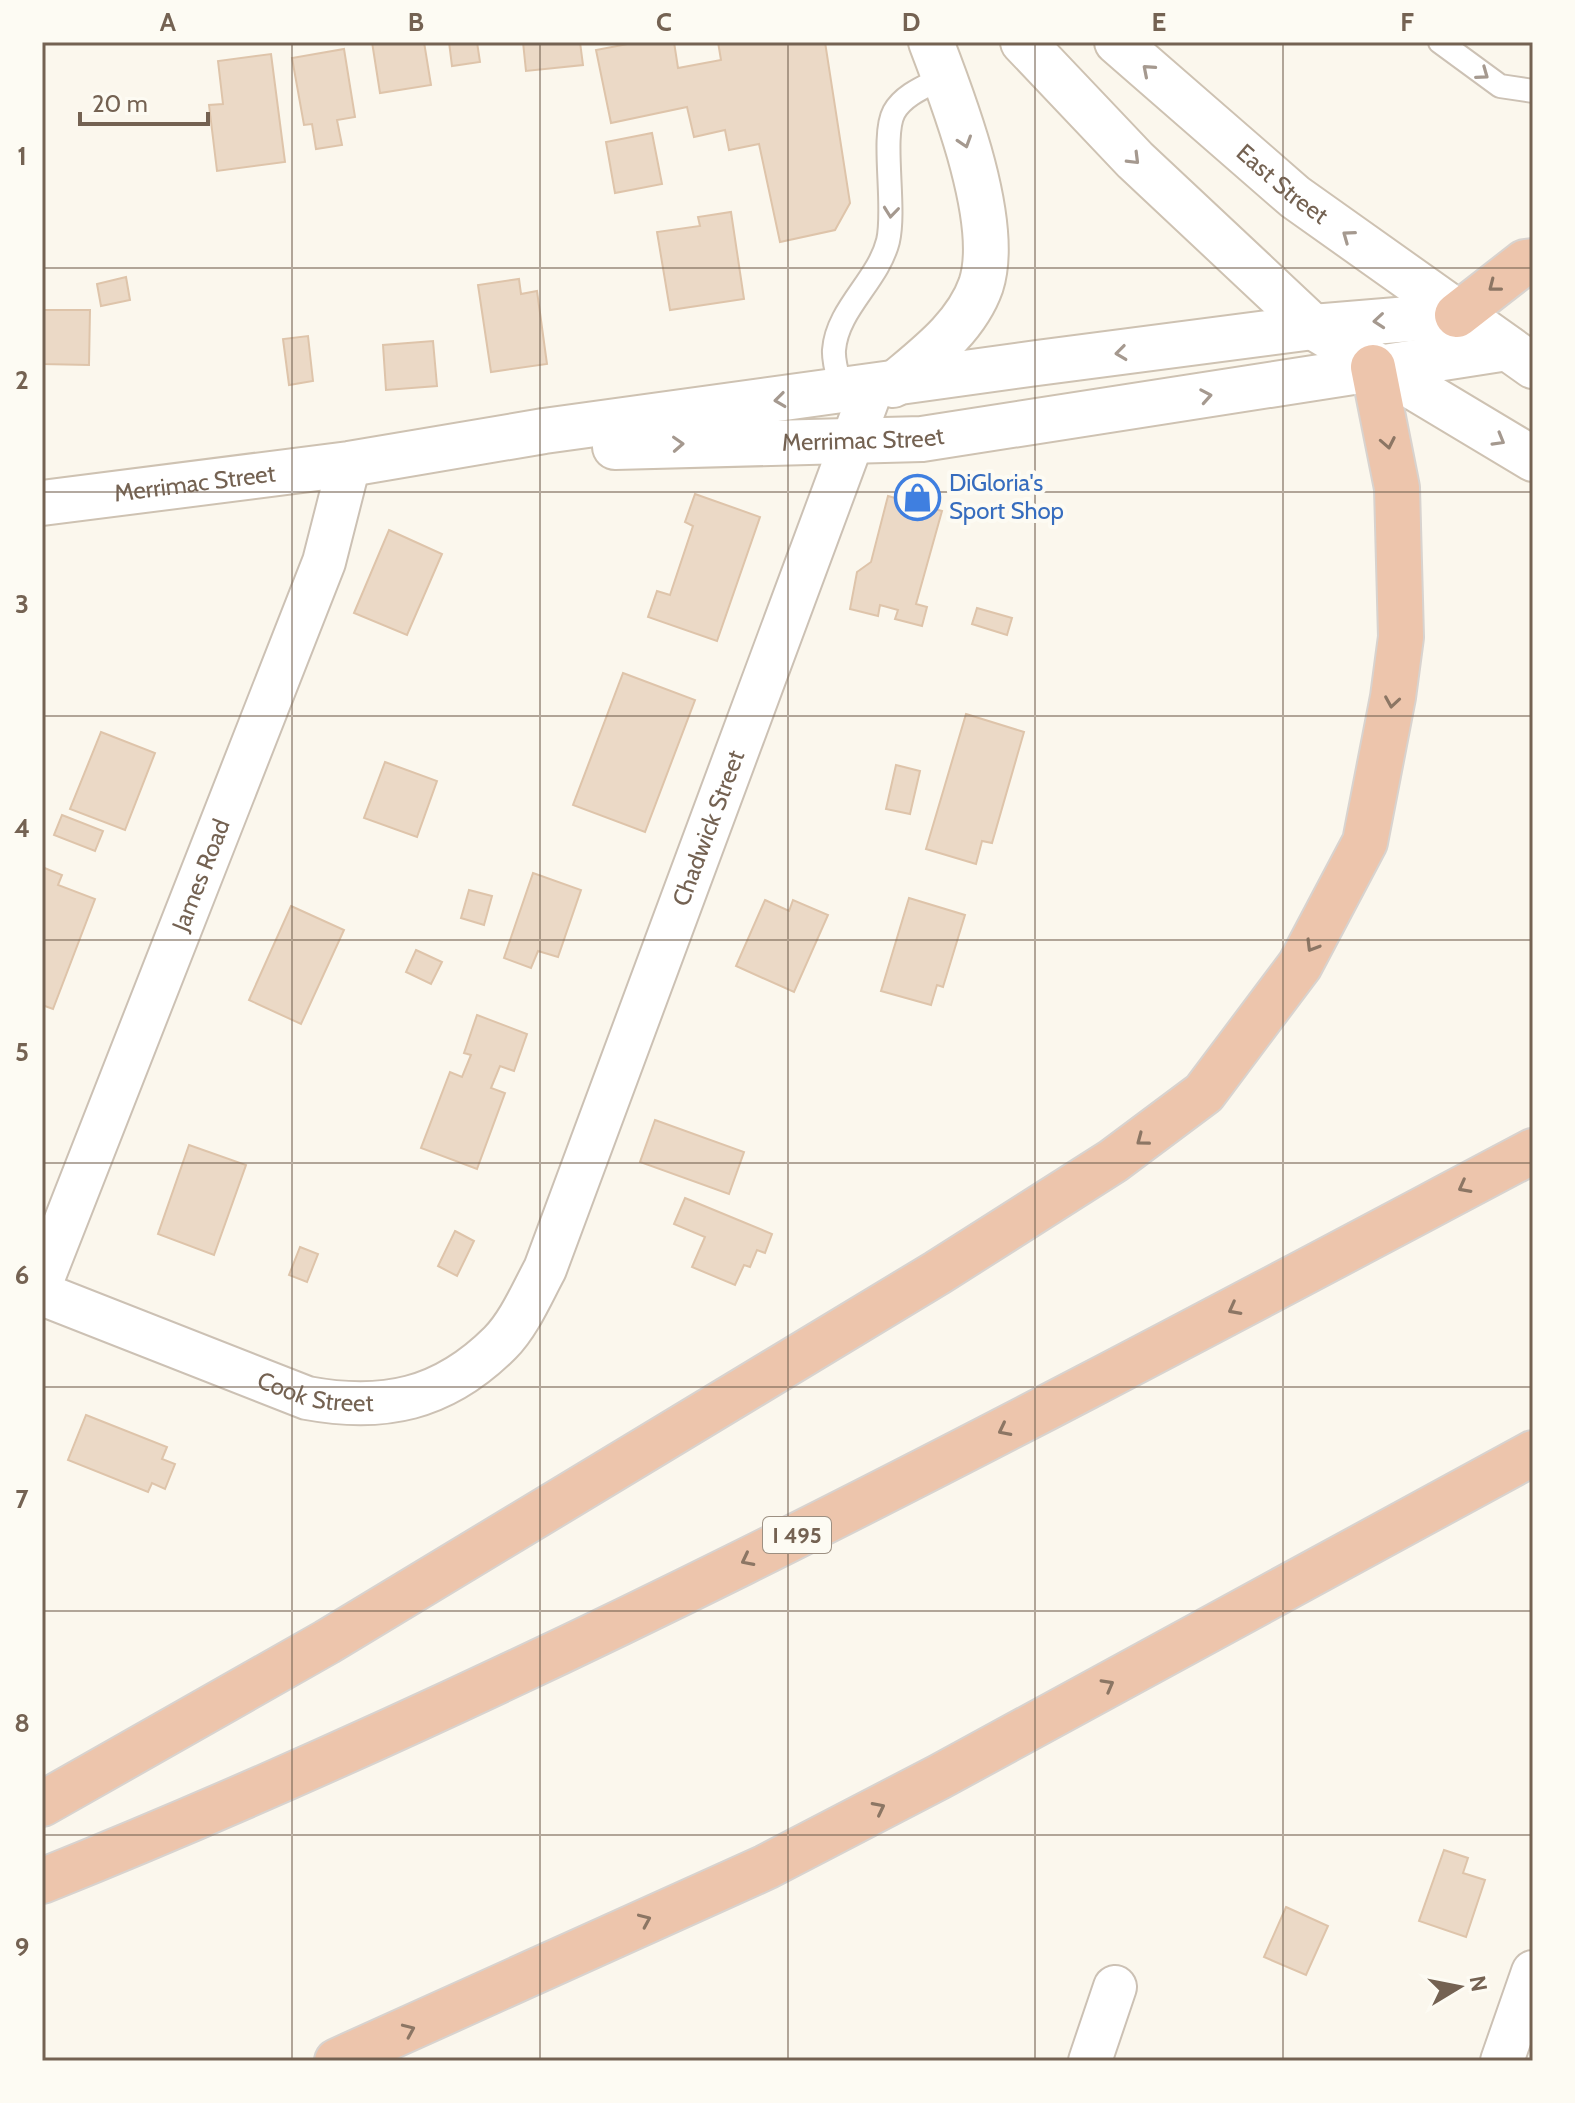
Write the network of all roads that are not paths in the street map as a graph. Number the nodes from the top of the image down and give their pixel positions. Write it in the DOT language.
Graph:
graph roads {
  1 [pos="1023,42"];
  2 [pos="1117,42"];
  3 [pos="1440,42"];
  4 [pos="938,60"];
  5 [pos="1533,91"];
  6 [pos="1533,261"];
  7 [pos="1457,315"];
  8 [pos="1313,327"];
  9 [pos="1520,357"];
  10 [pos="1373,367"];
  11 [pos="869,389"];
  12 [pos="855,439"];
  13 [pos="1533,459"];
  14 [pos="349,464"];
  15 [pos="42,503"];
  16 [pos="1533,1151"];
  17 [pos="545,1269"];
  18 [pos="42,1281"];
  19 [pos="42,1294"];
  20 [pos="1533,1453"];
  21 [pos="42,1804"];
  22 [pos="42,1881"];
  23 [pos="1533,1972"];
  24 [pos="1115,1987"];
  25 [pos="337,2061"];
  26 [pos="1090,2061"];
  27 [pos="1502,2061"];
  1 -- 8 [label="main road, one-way"];
  7 -- 2 [label="main road, East Street, one-way"];
  3 -- 5 [label="lane, one-way"];
  4 -- 11 [label="lane, one-way"];
  4 -- 11 [label="main road, one-way"];
  6 -- 7 [label="highway, one-way"];
  7 -- 8 [label="main road, Merrimac Street, one-way"];
  7 -- 9 [label="main road, Merrimac Street"];
  8 -- 10 [label="main road"];
  8 -- 11 [label="main road, Merrimac Street, one-way"];
  9 -- 10 [label="main road, Merrimac Street"];
  12 -- 10 [label="main road, Merrimac Street, one-way"];
  10 -- 13 [label="main road, one-way"];
  10 -- 21 [label="highway, one-way"];
  11 -- 12 [label="street, Chadwick Street"];
  11 -- 14 [label="main road, Merrimac Street, one-way"];
  14 -- 12 [label="main road, Merrimac Street, one-way"];
  12 -- 17 [label="street, Chadwick Street"];
  14 -- 15 [label="main road, Merrimac Street"];
  14 -- 18 [label="street, James Road"];
  16 -- 22 [label="highway, I 495, one-way"];
  17 -- 19 [label="street, Cook Street"];
  25 -- 20 [label="highway, one-way"];
  23 -- 27 [label="street"];
  24 -- 26 [label="street"];
}
